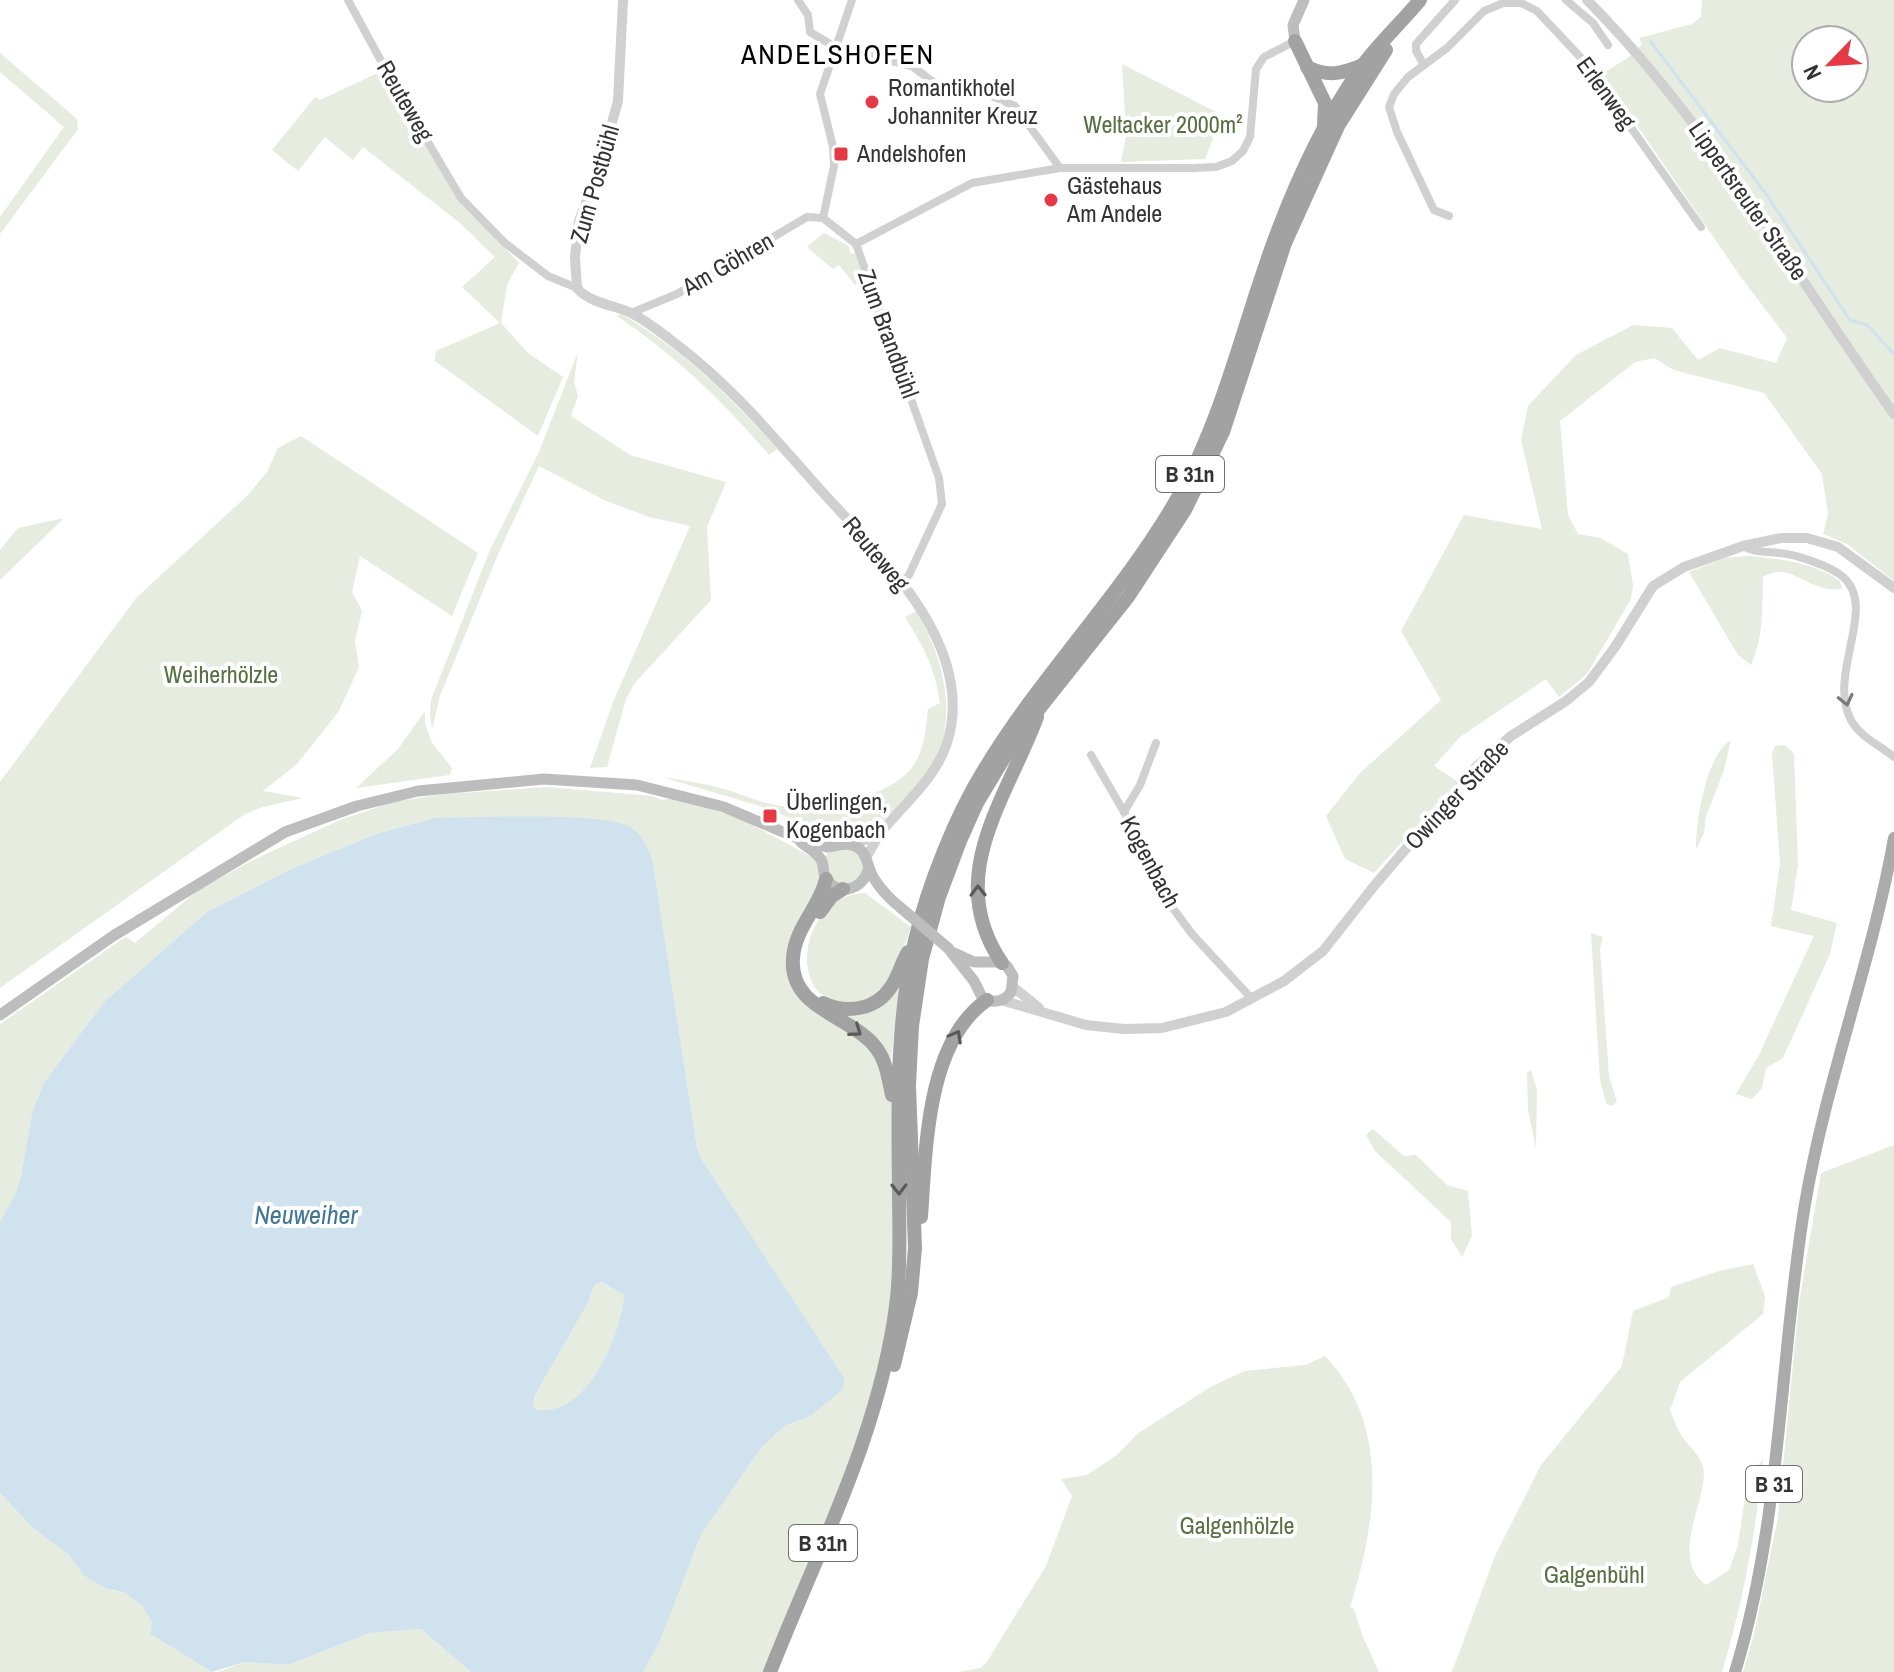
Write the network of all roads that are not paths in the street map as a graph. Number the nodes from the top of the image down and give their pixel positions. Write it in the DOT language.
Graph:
graph roads {
  1 [pos="348,0"];
  2 [pos="623,0"];
  3 [pos="798,0"];
  4 [pos="852,0"];
  5 [pos="1304,0"];
  6 [pos="1420,0"];
  7 [pos="1455,0"];
  8 [pos="1491,0"];
  9 [pos="1566,0"];
  10 [pos="1587,0"];
  11 [pos="1484,11"];
  12 [pos="1403,20"];
  13 [pos="1295,41"];
  14 [pos="1608,45"];
  15 [pos="837,48"];
  16 [pos="1363,65"];
  17 [pos="1424,65"];
  18 [pos="1307,66"];
  19 [pos="1324,130"];
  20 [pos="1060,168"];
  21 [pos="1449,216"];
  22 [pos="823,218"];
  23 [pos="1701,227"];
  24 [pos="856,244"];
  25 [pos="577,288"];
  26 [pos="631,313"];
  27 [pos="1894,414"];
  28 [pos="1743,546"];
  29 [pos="901,583"];
  30 [pos="1894,588"];
  31 [pos="1043,702"];
  32 [pos="1156,743"];
  33 [pos="1091,755"];
  34 [pos="1894,757"];
  35 [pos="1124,812"];
  36 [pos="879,834"];
  37 [pos="797,838"];
  38 [pos="1894,838"];
  39 [pos="853,845"];
  40 [pos="834,847"];
  41 [pos="866,857"];
  42 [pos="823,863"];
  43 [pos="868,870"];
  44 [pos="826,879"];
  45 [pos="861,883"];
  46 [pos="843,889"];
  47 [pos="887,897"];
  48 [pos="914,942"];
  49 [pos="951,950"];
  50 [pos="1002,963"];
  51 [pos="986,964"];
  52 [pos="974,981"];
  53 [pos="1013,987"];
  54 [pos="1252,999"];
  55 [pos="994,1000"];
  56 [pos="1044,1012"];
  57 [pos="0,1015"];
  58 [pos="898,1111"];
  59 [pos="915,1248"];
  60 [pos="873,1413"];
  61 [pos="770,1672"];
  62 [pos="1735,1672"];
  1 -- 25 [label="street, Reuteweg"];
  2 -- 25 [label="street, Zum Postbühl"];
  3 -- 15 [label="street"];
  4 -- 15 [label="street"];
  5 -- 13 [label="main road"];
  6 -- 12 [label="highway"];
  7 -- 17 [label="street"];
  8 -- 11 [label="street"];
  9 -- 14 [label="street, Erlenweg"];
  10 -- 27 [label="street, Lippertsreuter Straße"];
  11 -- 17 [label="street"];
  11 -- 23 [label="street, Erlenweg"];
  12 -- 16 [label="highway, B 31n"];
  12 -- 31 [label="highway, B 31n"];
  13 -- 18 [label="highway"];
  13 -- 20 [label="street, Zum Brandbühl"];
  15 -- 20 [label="street"];
  15 -- 22 [label="street"];
  16 -- 18 [label="highway"];
  16 -- 19 [label="highway, B 31n"];
  17 -- 21 [label="street"];
  18 -- 19 [label="highway, B 31n"];
  19 -- 48 [label="highway, B 31n"];
  20 -- 24 [label="street, Zum Brandbühl"];
  22 -- 24 [label="street"];
  22 -- 26 [label="street, Am Göhren"];
  24 -- 29 [label="street, Zum Brandbühl"];
  25 -- 26 [label="street"];
  26 -- 29 [label="street, Reuteweg"];
  28 -- 30 [label="street, Owinger Straße"];
  28 -- 34 [label="street, one-way"];
  28 -- 54 [label="street, Owinger Straße"];
  29 -- 36 [label="street, Reuteweg"];
  50 -- 31 [label="highway, one-way"];
  31 -- 59 [label="highway, B 31n"];
  32 -- 35 [label="street"];
  33 -- 35 [label="street, Kogenbach"];
  35 -- 54 [label="street, Kogenbach"];
  36 -- 39 [label="street, Reuteweg"];
  36 -- 41 [label="street, Reuteweg"];
  37 -- 40 [label="main road"];
  37 -- 42 [label="main road"];
  37 -- 57 [label="main road"];
  38 -- 62 [label="main road, B 31"];
  39 -- 40 [label="main road"];
  39 -- 41 [label="main road"];
  40 -- 42 [label="main road"];
  41 -- 43 [label="main road"];
  42 -- 44 [label="main road"];
  43 -- 45 [label="main road"];
  43 -- 47 [label="main road"];
  44 -- 46 [label="main road"];
  44 -- 58 [label="highway, one-way"];
  45 -- 46 [label="main road"];
  45 -- 47 [label="main road"];
  46 -- 48 [label="highway"];
  47 -- 49 [label="main road, bridge"];
  48 -- 58 [label="highway, B 31n"];
  49 -- 51 [label="main road"];
  49 -- 52 [label="main road"];
  50 -- 51 [label="main road"];
  50 -- 53 [label="main road"];
  51 -- 52 [label="main road"];
  52 -- 55 [label="main road"];
  53 -- 55 [label="main road"];
  53 -- 56 [label="street, Owinger Straße"];
  54 -- 56 [label="street, Owinger Straße"];
  55 -- 56 [label="street, Owinger Straße"];
  59 -- 55 [label="highway, one-way"];
  58 -- 60 [label="highway, B 31n, one-way"];
  59 -- 60 [label="highway, B 31n"];
  60 -- 61 [label="highway, B 31n"];
}
